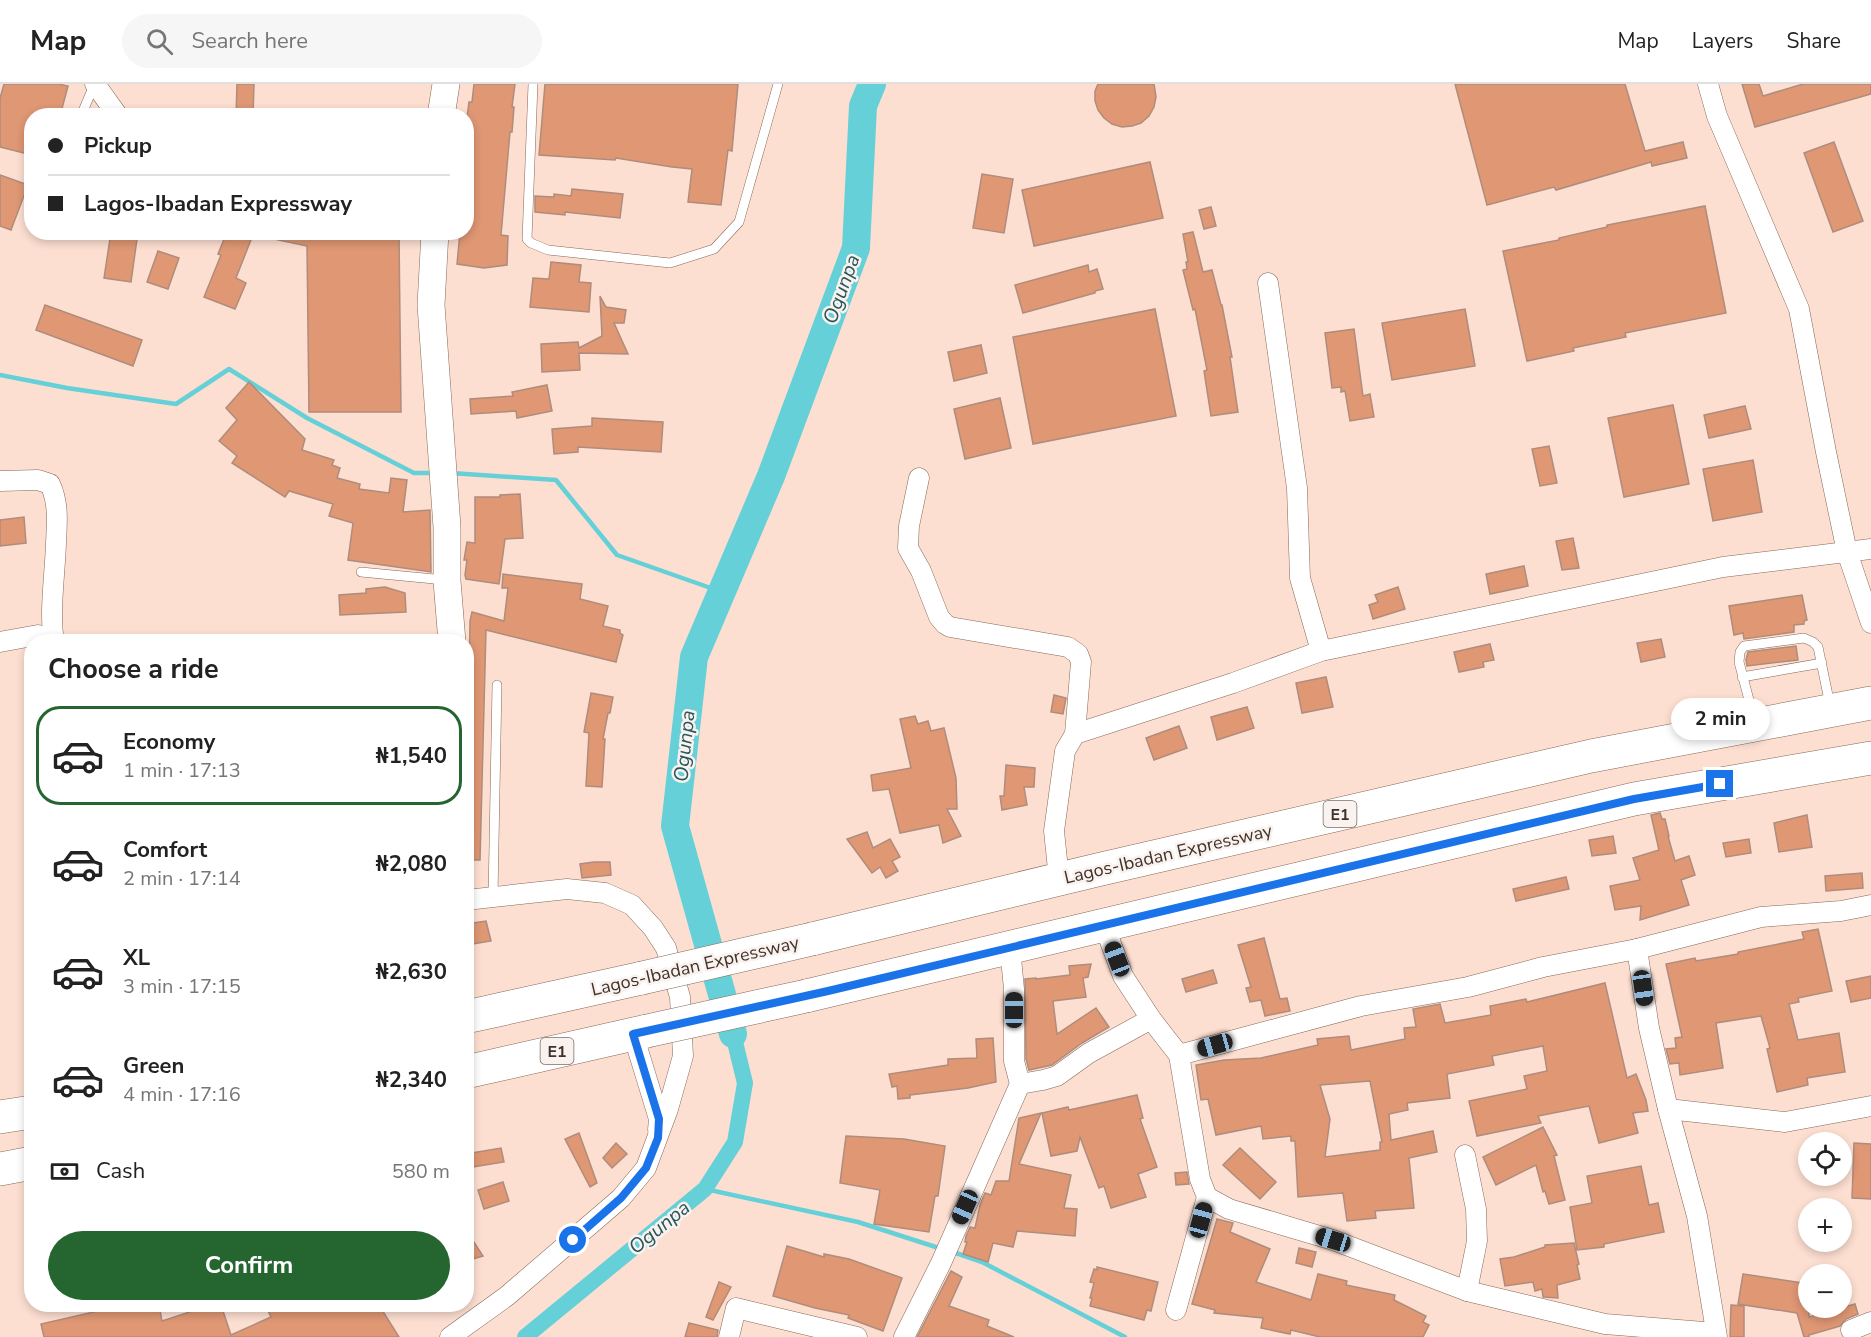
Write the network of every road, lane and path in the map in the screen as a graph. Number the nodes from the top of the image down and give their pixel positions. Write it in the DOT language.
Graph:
graph roads {
  1 [pos="95,84"];
  2 [pos="446,84"];
  3 [pos="533,84"];
  4 [pos="778,84"];
  5 [pos="1708,84"];
  6 [pos="84,108"];
  7 [pos="112,108"];
  8 [pos="442,108"];
  9 [pos="435,240"];
  10 [pos="1268,283"];
  11 [pos="918,478"];
  12 [pos="0,481"];
  13 [pos="1871,549"];
  14 [pos="1847,552"];
  15 [pos="361,572"];
  16 [pos="447,580"];
  17 [pos="1871,623"];
  18 [pos="54,634"];
  19 [pos="451,634"];
  20 [pos="24,638"];
  21 [pos="0,642"];
  22 [pos="1321,651"];
  23 [pos="1822,663"];
  24 [pos="1742,677"];
  25 [pos="497,685"];
  26 [pos="1871,703"];
  27 [pos="1830,710"];
  28 [pos="1755,724"];
  29 [pos="1075,735"];
  30 [pos="1871,758"];
  31 [pos="1059,879"];
  32 [pos="493,897"];
  33 [pos="474,899"];
  34 [pos="1871,905"];
  35 [pos="1104,926"];
  36 [pos="1010,948"];
  37 [pos="1637,949"];
  38 [pos="474,1015"];
  39 [pos="1151,1019"];
  40 [pos="640,1033"];
  41 [pos="1179,1055"];
  42 [pos="474,1070"];
  43 [pos="1020,1084"];
  44 [pos="1871,1106"];
  45 [pos="1668,1109"];
  46 [pos="24,1113"];
  47 [pos="0,1117"];
  48 [pos="658,1138"];
  49 [pos="1465,1155"];
  50 [pos="24,1164"];
  51 [pos="0,1169"];
  52 [pos="1207,1197"];
  53 [pos="1467,1291"];
  54 [pos="1176,1310"];
  55 [pos="1871,1322"];
  56 [pos="1851,1329"];
  57 [pos="1716,1335"];
  58 [pos="450,1337"];
  59 [pos="729,1337"];
  60 [pos="857,1337"];
  61 [pos="904,1337"];
  1 -- 6 [label="lane"];
  1 -- 7 [label="street"];
  2 -- 8 [label="street"];
  3 -- 4 [label="lane"];
  5 -- 14 [label="street"];
  9 -- 16 [label="street"];
  10 -- 22 [label="street"];
  11 -- 29 [label="street"];
  12 -- 18 [label="street"];
  13 -- 14 [label="street"];
  14 -- 17 [label="street"];
  14 -- 22 [label="street"];
  15 -- 16 [label="lane"];
  16 -- 19 [label="street"];
  20 -- 21 [label="street"];
  22 -- 29 [label="street"];
  23 -- 24 [label="lane"];
  23 -- 24 [label="lane"];
  23 -- 27 [label="lane"];
  24 -- 28 [label="lane"];
  25 -- 32 [label="lane"];
  26 -- 27 [label="highway, Lagos-Ibadan Expressway / E1"];
  27 -- 28 [label="highway, Lagos-Ibadan Expressway / E1"];
  28 -- 31 [label="highway, Lagos-Ibadan Expressway / E1"];
  29 -- 31 [label="street"];
  30 -- 35 [label="highway, E1"];
  31 -- 38 [label="highway, Lagos-Ibadan Expressway / E1, bridge"];
  32 -- 33 [label="street"];
  32 -- 48 [label="street"];
  34 -- 37 [label="street"];
  35 -- 36 [label="highway, E1"];
  35 -- 39 [label="street"];
  36 -- 40 [label="highway, E1, bridge"];
  36 -- 43 [label="street"];
  37 -- 41 [label="street"];
  37 -- 45 [label="street"];
  39 -- 41 [label="street"];
  39 -- 43 [label="street"];
  40 -- 42 [label="highway, E1"];
  40 -- 48 [label="street"];
  41 -- 52 [label="street"];
  43 -- 61 [label="street"];
  44 -- 45 [label="street"];
  45 -- 57 [label="street"];
  46 -- 47 [label="highway"];
  48 -- 58 [label="street"];
  49 -- 53 [label="street"];
  50 -- 51 [label="highway"];
  52 -- 53 [label="street"];
  52 -- 54 [label="street"];
  53 -- 57 [label="street"];
  55 -- 56 [label="street"];
  59 -- 60 [label="street"];
}
